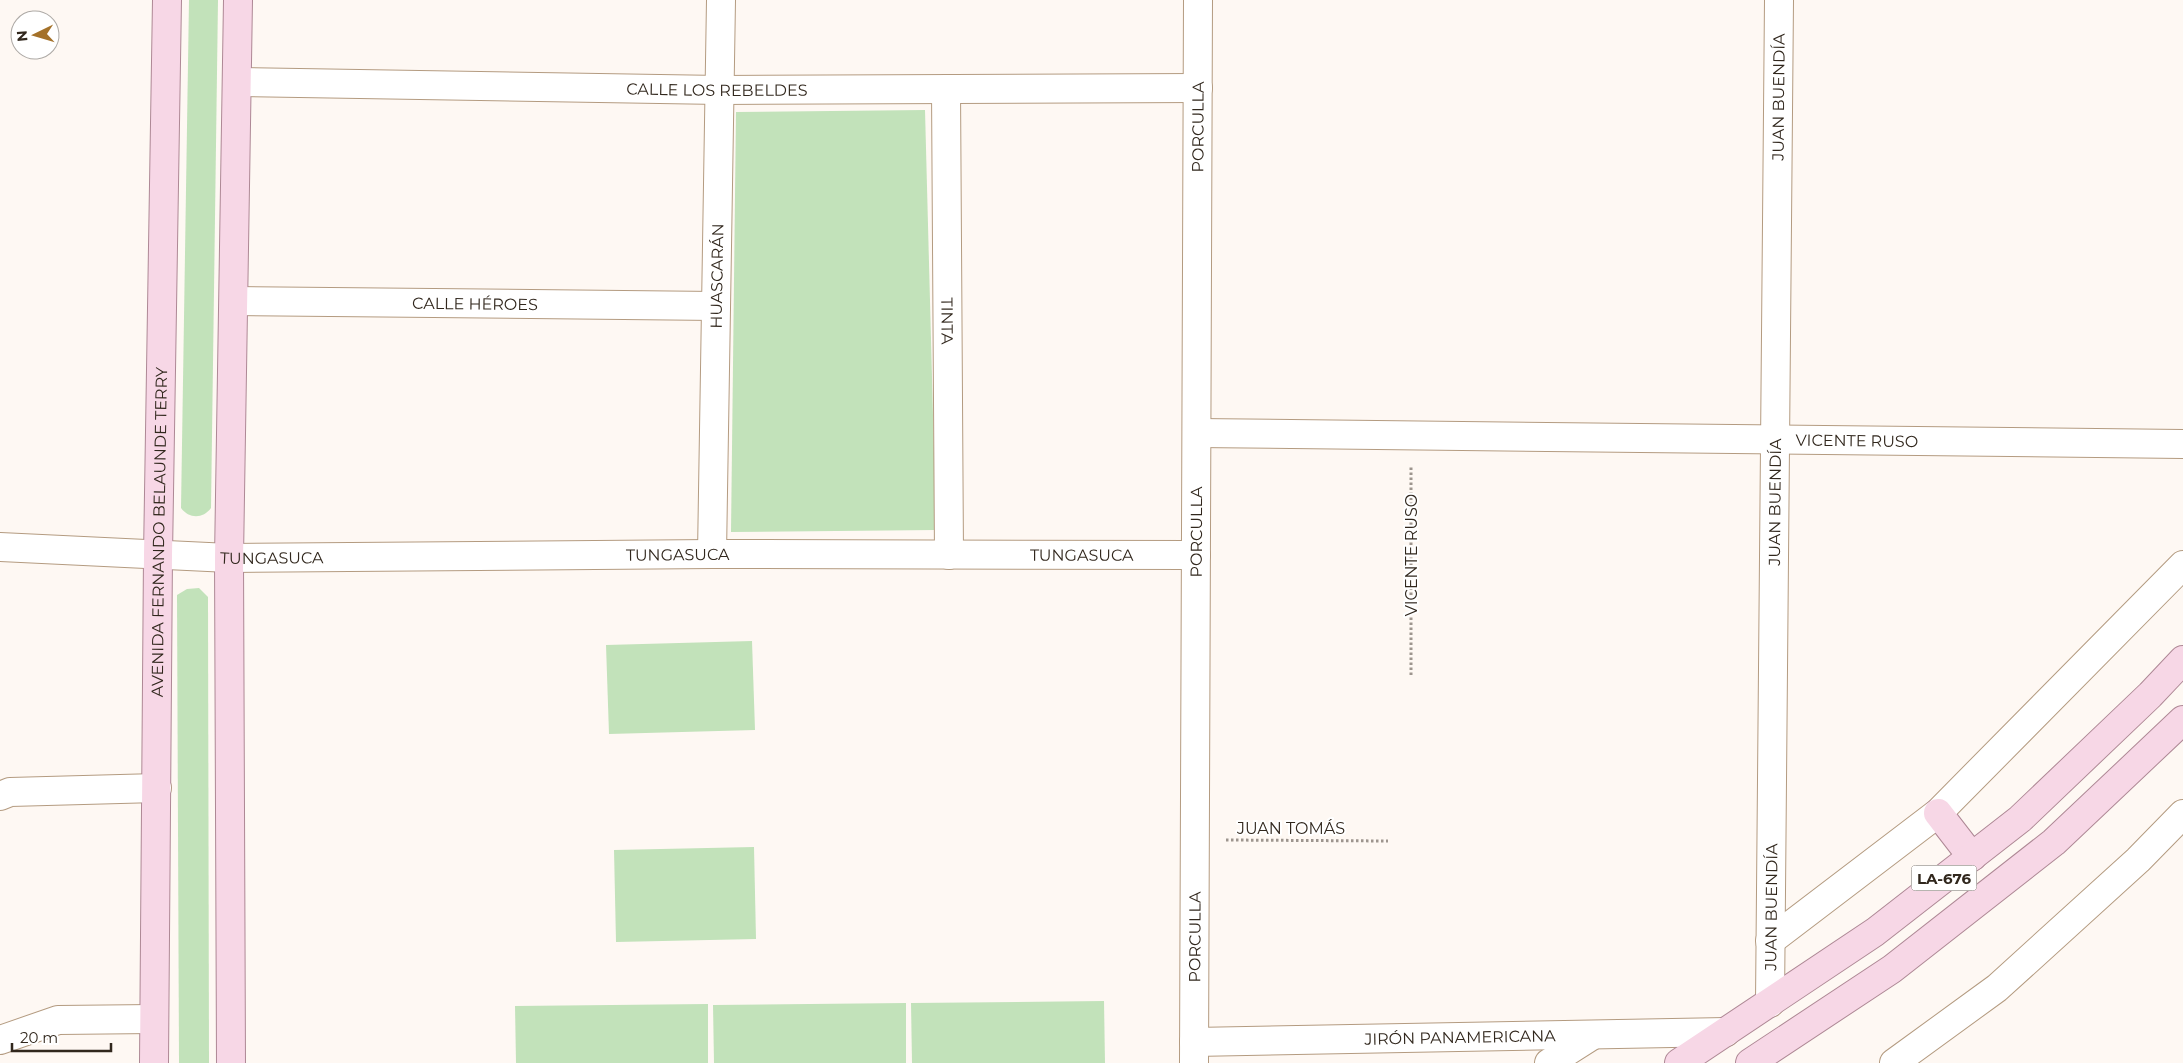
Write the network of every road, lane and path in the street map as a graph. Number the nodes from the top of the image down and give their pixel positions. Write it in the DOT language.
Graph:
graph roads {
  1 [pos="167,0"];
  2 [pos="238,0"];
  3 [pos="721,0"];
  4 [pos="1198,0"];
  5 [pos="1779,0"];
  6 [pos="237,82"];
  7 [pos="1198,88"];
  8 [pos="946,89"];
  9 [pos="720,90"];
  10 [pos="234,301"];
  11 [pos="716,306"];
  12 [pos="1197,433"];
  13 [pos="1412,435"];
  14 [pos="1775,439"];
  15 [pos="2183,444"];
  16 [pos="0,547"];
  17 [pos="712,554"];
  18 [pos="949,555"];
  19 [pos="1196,555"];
  20 [pos="158,556"];
  21 [pos="229,558"];
  22 [pos="2183,565"];
  23 [pos="2183,660"];
  24 [pos="1411,675"];
  25 [pos="2183,720"];
  26 [pos="157,788"];
  27 [pos="0,796"];
  28 [pos="1938,813"];
  29 [pos="2183,814"];
  30 [pos="1195,840"];
  31 [pos="1388,841"];
  32 [pos="1972,857"];
  33 [pos="1770,941"];
  34 [pos="1770,1003"];
  35 [pos="153,1019"];
  36 [pos="1726,1032"];
  37 [pos="1593,1035"];
  38 [pos="0,1040"];
  39 [pos="1194,1053"];
  40 [pos="154,1063"];
  41 [pos="231,1063"];
  42 [pos="1549,1063"];
  43 [pos="1679,1063"];
  44 [pos="1750,1063"];
  45 [pos="1894,1063"];
  1 -- 20 [label="main road, AVENIDA FERNANDO BELAUNDE TERRY"];
  2 -- 6 [label="main road"];
  3 -- 9 [label="street, HUASCARÁN"];
  4 -- 7 [label="street, PORCULLA"];
  5 -- 14 [label="street, JUAN BUENDÍA"];
  6 -- 9 [label="street, CALLE LOS REBELDES"];
  6 -- 10 [label="main road"];
  7 -- 8 [label="street, CALLE LOS REBELDES"];
  7 -- 12 [label="street, PORCULLA"];
  8 -- 9 [label="street, CALLE LOS REBELDES"];
  8 -- 18 [label="street, TINTA"];
  9 -- 11 [label="street, HUASCARÁN"];
  10 -- 11 [label="street, CALLE HÉROES"];
  10 -- 21 [label="main road"];
  11 -- 17 [label="street, HUASCARÁN"];
  12 -- 13 [label="street, VICENTE RUSO"];
  12 -- 19 [label="street, PORCULLA"];
  13 -- 14 [label="street, VICENTE RUSO"];
  13 -- 24 [label="path, VICENTE RUSO"];
  14 -- 15 [label="street, VICENTE RUSO"];
  14 -- 33 [label="street, JUAN BUENDÍA"];
  16 -- 20 [label="street, TUNGASUCA"];
  17 -- 18 [label="street, TUNGASUCA"];
  17 -- 21 [label="street, TUNGASUCA"];
  18 -- 19 [label="street, TUNGASUCA"];
  19 -- 30 [label="street, PORCULLA"];
  20 -- 21 [label="street, TUNGASUCA"];
  20 -- 26 [label="main road, AVENIDA FERNANDO BELAUNDE TERRY"];
  21 -- 41 [label="main road"];
  22 -- 28 [label="street"];
  23 -- 32 [label="main road, LA-676"];
  25 -- 44 [label="main road, LA-676"];
  26 -- 27 [label="street"];
  26 -- 35 [label="main road, AVENIDA FERNANDO BELAUNDE TERRY"];
  28 -- 32 [label="main road"];
  28 -- 33 [label="street"];
  29 -- 45 [label="street"];
  30 -- 31 [label="path, JUAN TOMÁS"];
  30 -- 39 [label="street, PORCULLA"];
  32 -- 34 [label="main road, LA-676"];
  33 -- 34 [label="street, JUAN BUENDÍA"];
  34 -- 36 [label="main road, LA-676"];
  35 -- 38 [label="street"];
  35 -- 40 [label="main road, AVENIDA FERNANDO BELAUNDE TERRY"];
  36 -- 37 [label="street, JIRÓN PANAMERICANA"];
  36 -- 43 [label="main road, LA-676"];
  37 -- 39 [label="street, JIRÓN PANAMERICANA"];
  37 -- 42 [label="street"];
}
